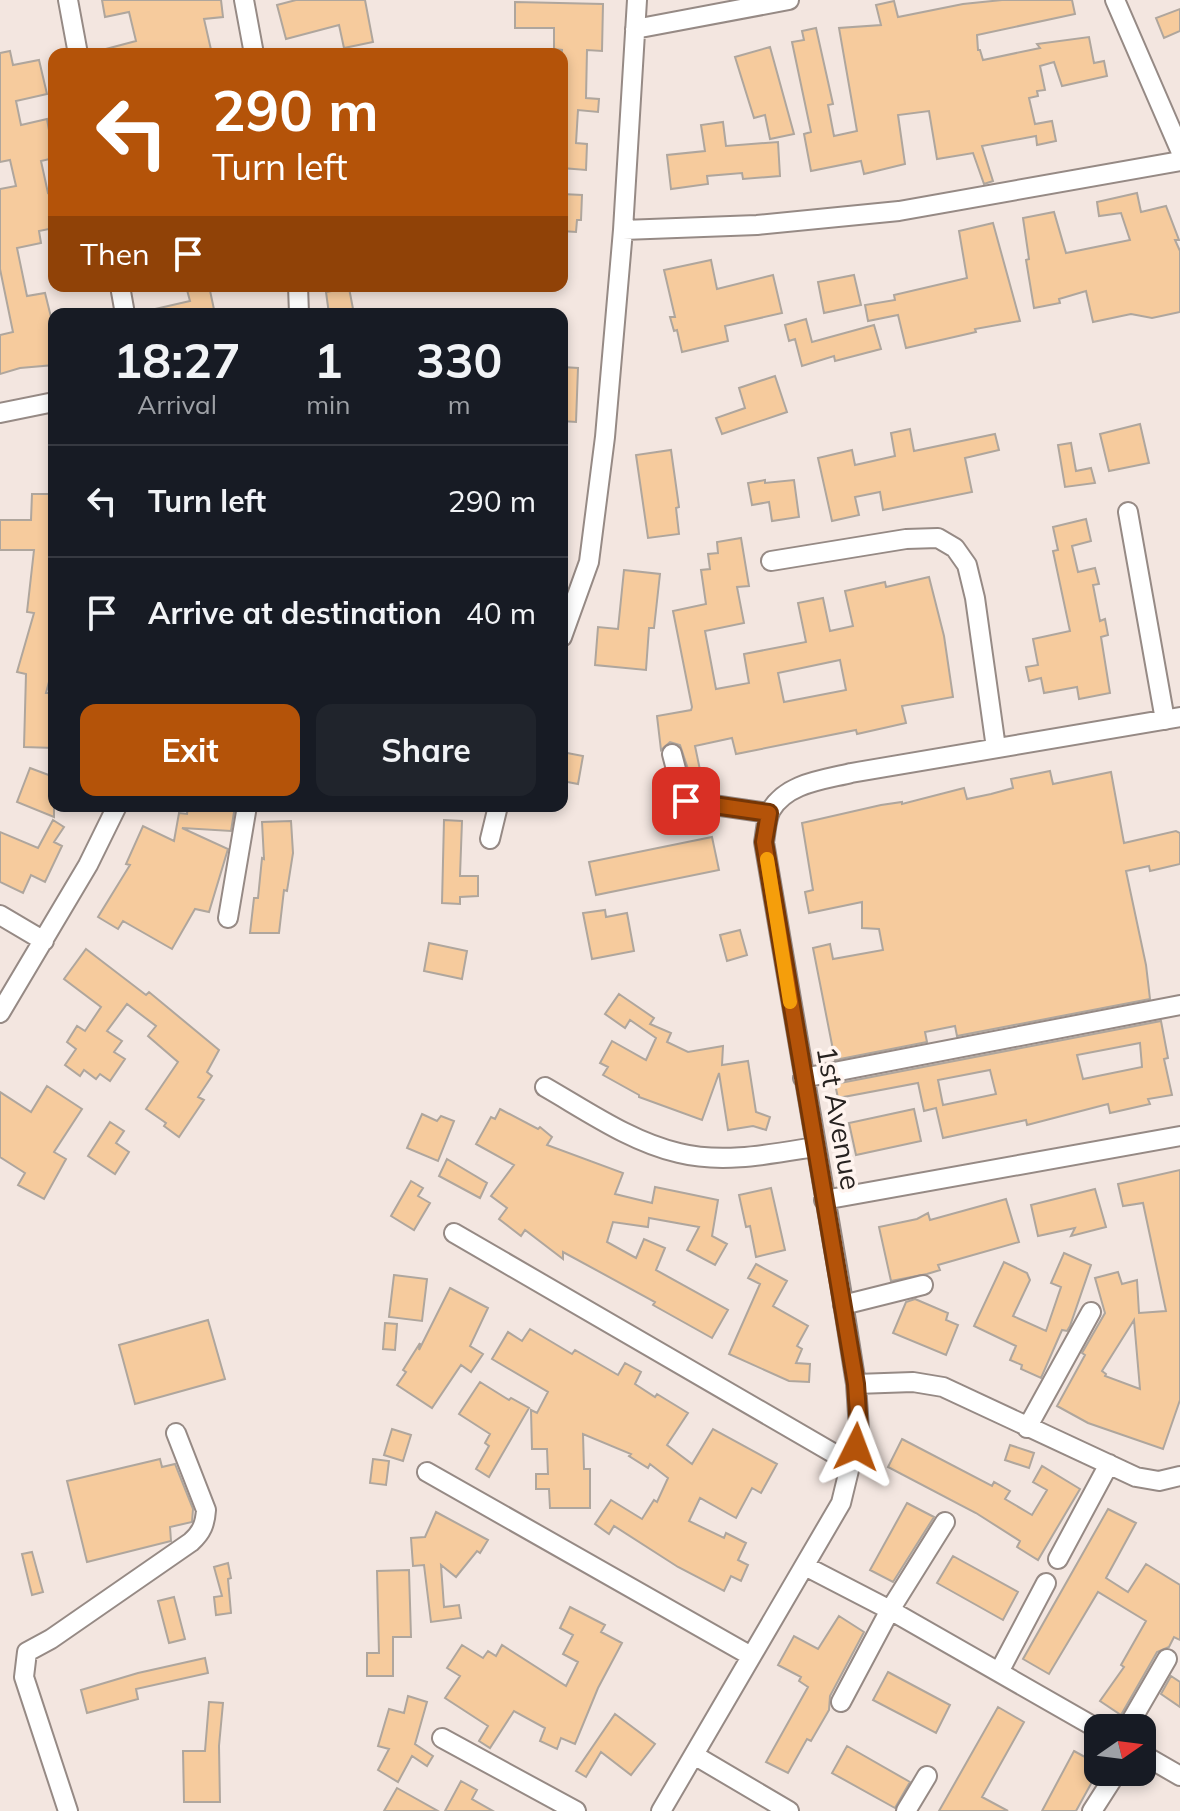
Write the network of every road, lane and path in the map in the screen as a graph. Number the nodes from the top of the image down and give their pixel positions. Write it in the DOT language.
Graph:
graph roads {
  1 [pos="68,0"];
  2 [pos="244,0"];
  3 [pos="637,0"];
  4 [pos="789,0"];
  5 [pos="1115,0"];
  6 [pos="635,29"];
  7 [pos="77,48"];
  8 [pos="253,48"];
  9 [pos="1180,150"];
  10 [pos="1180,161"];
  11 [pos="623,230"];
  12 [pos="48,403"];
  13 [pos="0,413"];
  14 [pos="1128,512"];
  15 [pos="771,561"];
  16 [pos="568,620"];
  17 [pos="1173,718"];
  18 [pos="996,748"];
  19 [pos="672,754"];
  20 [pos="114,812"];
  21 [pos="246,812"];
  22 [pos="497,812"];
  23 [pos="769,813"];
  24 [pos="490,839"];
  25 [pos="0,915"];
  26 [pos="228,918"];
  27 [pos="44,941"];
  28 [pos="1180,1005"];
  29 [pos="0,1013"];
  30 [pos="803,1078"];
  31 [pos="545,1087"];
  32 [pos="1180,1136"];
  33 [pos="815,1147"];
  34 [pos="824,1200"];
  35 [pos="454,1233"];
  36 [pos="923,1285"];
  37 [pos="843,1305"];
  38 [pos="1091,1312"];
  39 [pos="856,1384"];
  40 [pos="1027,1428"];
  41 [pos="176,1433"];
  42 [pos="852,1464"];
  43 [pos="1109,1464"];
  44 [pos="427,1472"];
  45 [pos="1179,1480"];
  46 [pos="945,1522"];
  47 [pos="1058,1559"];
  48 [pos="805,1566"];
  49 [pos="1046,1583"];
  50 [pos="890,1610"];
  51 [pos="751,1656"];
  52 [pos="1167,1659"];
  53 [pos="999,1672"];
  54 [pos="841,1702"];
  55 [pos="1135,1714"];
  56 [pos="1084,1721"];
  57 [pos="442,1738"];
  58 [pos="694,1755"];
  59 [pos="1156,1762"];
  60 [pos="927,1776"];
  61 [pos="1180,1776"];
  62 [pos="1108,1786"];
  63 [pos="779,1808"];
  64 [pos="68,1811"];
  65 [pos="576,1811"];
  66 [pos="661,1811"];
  67 [pos="906,1811"];
  68 [pos="1092,1811"];
  1 -- 7 [label="street"];
  2 -- 8 [label="street"];
  3 -- 6 [label="street"];
  4 -- 6 [label="street"];
  5 -- 9 [label="street"];
  6 -- 11 [label="street"];
  10 -- 11 [label="street"];
  11 -- 16 [label="street"];
  12 -- 13 [label="street"];
  14 -- 17 [label="street"];
  15 -- 18 [label="street"];
  17 -- 18 [label="street"];
  18 -- 23 [label="street"];
  19 -- 23 [label="street"];
  20 -- 27 [label="street"];
  21 -- 26 [label="street"];
  22 -- 24 [label="street"];
  23 -- 30 [label="street, 1st Avenue"];
  25 -- 27 [label="street"];
  27 -- 29 [label="street"];
  28 -- 30 [label="street"];
  30 -- 33 [label="street, 1st Avenue"];
  31 -- 33 [label="street"];
  32 -- 34 [label="street"];
  33 -- 34 [label="street, 1st Avenue"];
  34 -- 37 [label="street, 1st Avenue"];
  35 -- 42 [label="street"];
  36 -- 37 [label="street"];
  37 -- 39 [label="street, 1st Avenue"];
  38 -- 40 [label="street"];
  39 -- 40 [label="street"];
  39 -- 42 [label="street, 1st Avenue"];
  40 -- 43 [label="street"];
  41 -- 64 [label="street"];
  42 -- 48 [label="street, 1st Avenue"];
  43 -- 45 [label="street"];
  43 -- 47 [label="street"];
  44 -- 51 [label="street"];
  46 -- 50 [label="street"];
  48 -- 50 [label="street"];
  48 -- 51 [label="street, 1st Avenue"];
  49 -- 53 [label="street"];
  50 -- 53 [label="street"];
  50 -- 54 [label="street"];
  51 -- 58 [label="street, 1st Avenue"];
  52 -- 55 [label="street"];
  53 -- 56 [label="street"];
  57 -- 65 [label="street"];
  58 -- 63 [label="street"];
  58 -- 66 [label="street, 1st Avenue"];
  59 -- 61 [label="street"];
  60 -- 67 [label="street"];
  62 -- 68 [label="street"];
}
